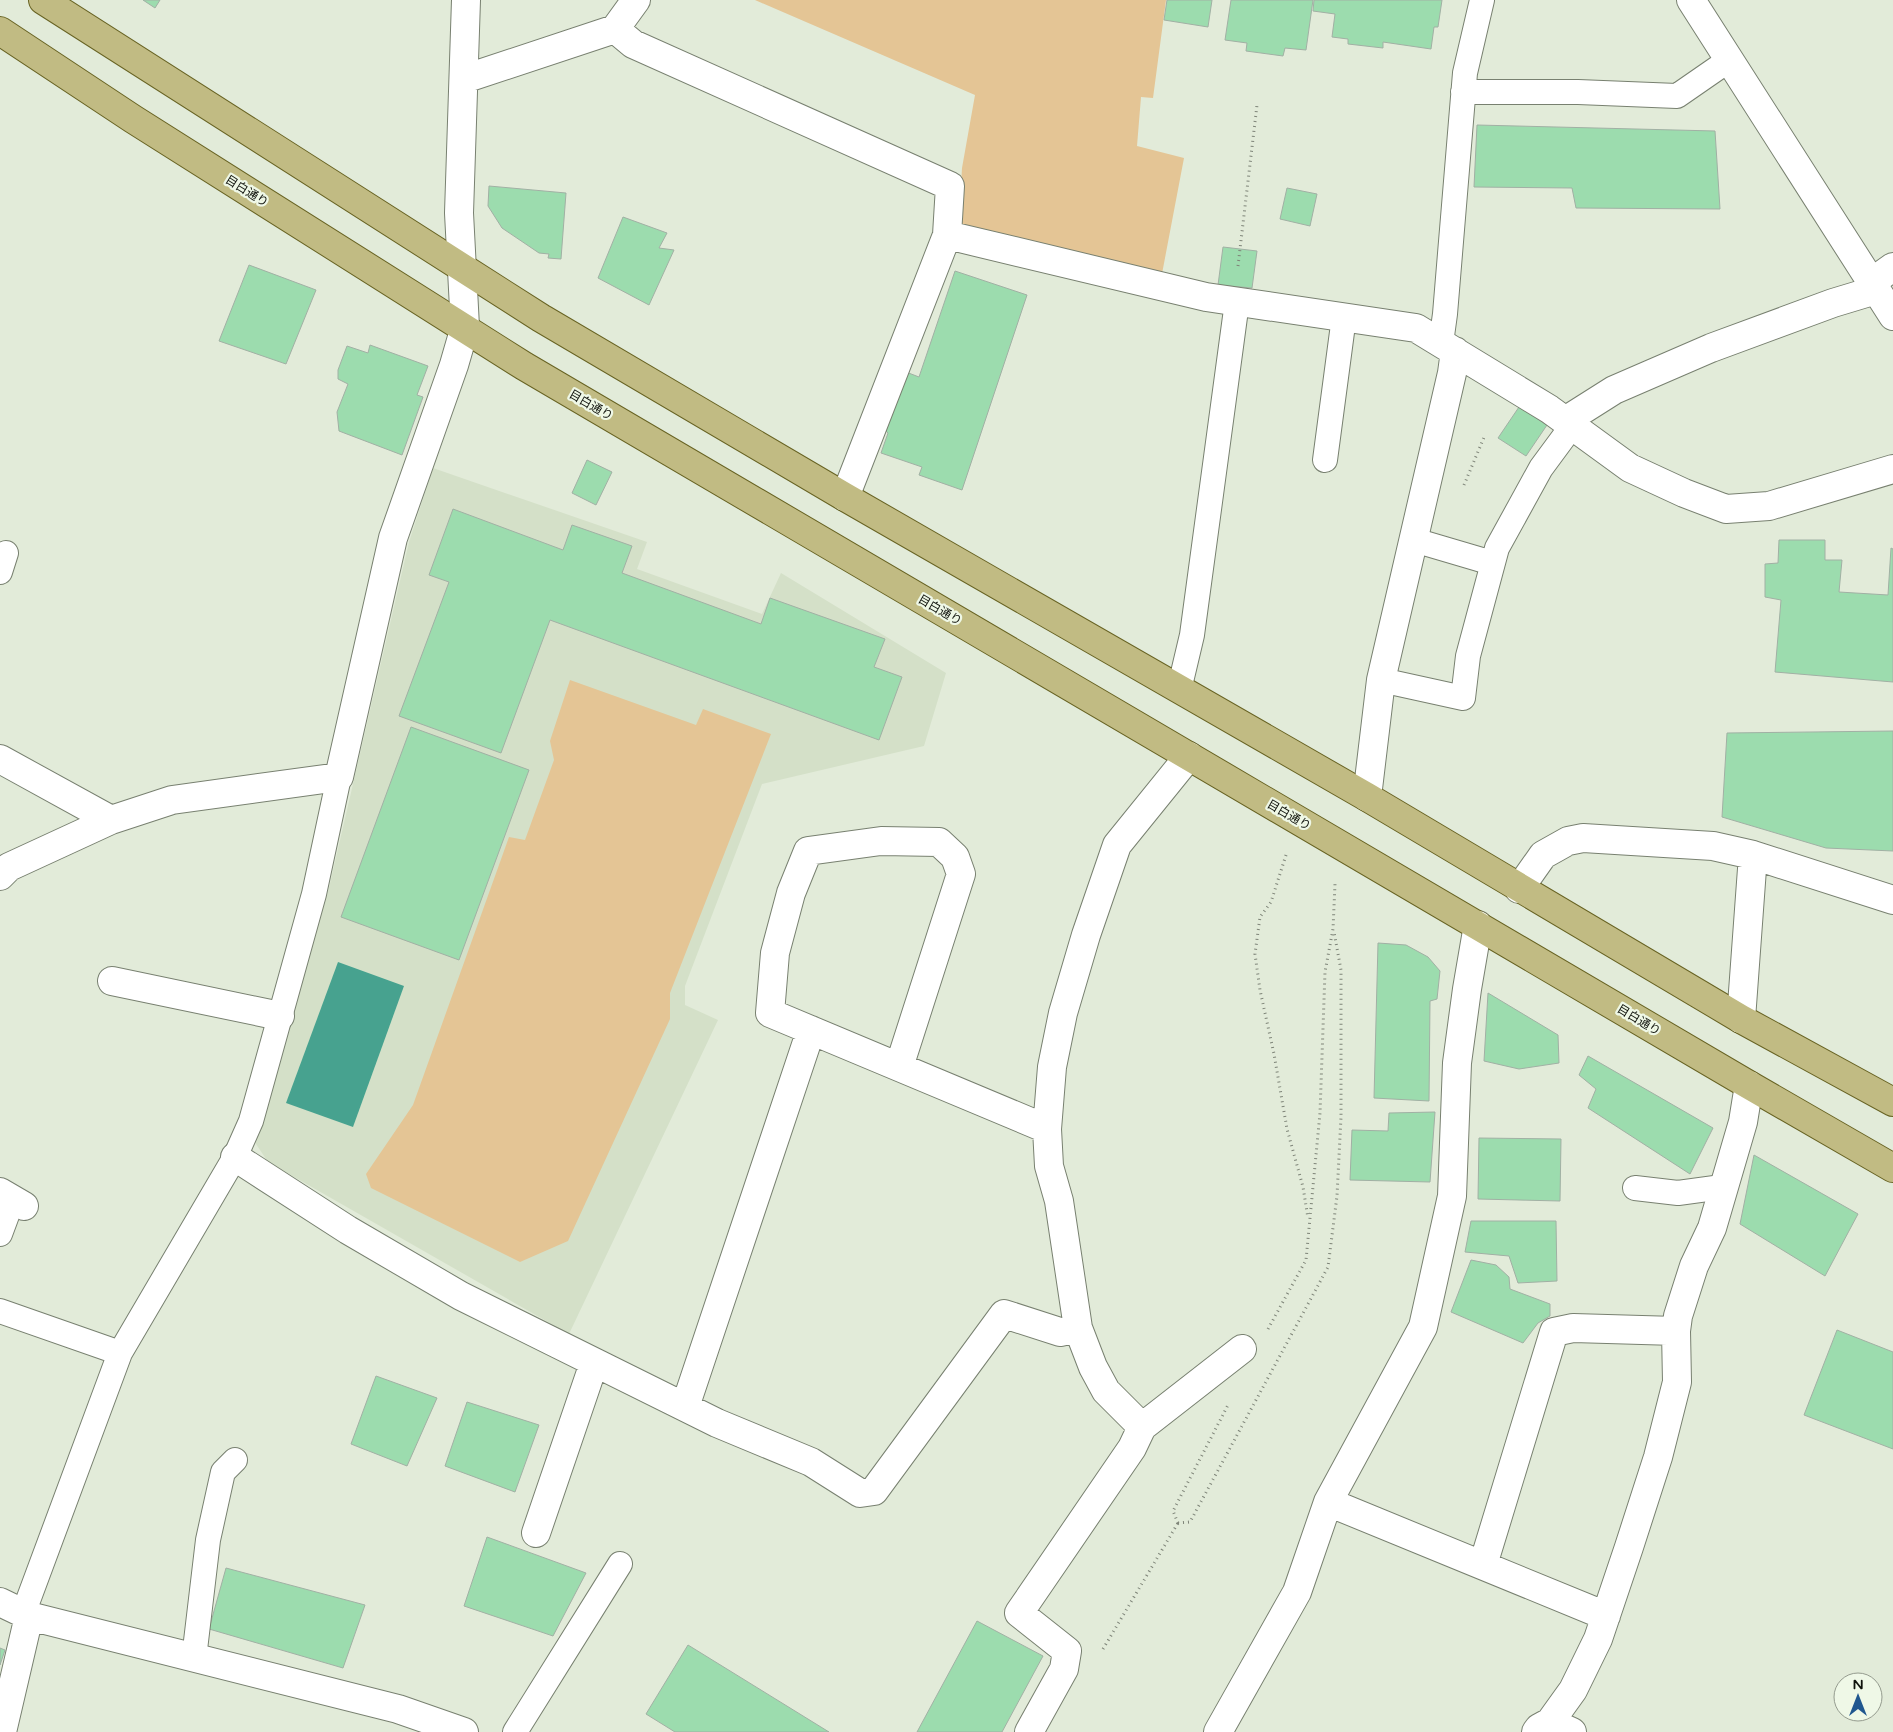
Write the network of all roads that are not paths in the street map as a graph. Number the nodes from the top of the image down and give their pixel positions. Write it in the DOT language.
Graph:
graph roads {
  1 [pos="43,0"];
  2 [pos="466,0"];
  3 [pos="636,0"];
  4 [pos="1482,0"];
  5 [pos="1691,0"];
  6 [pos="615,29"];
  7 [pos="0,31"];
  8 [pos="1729,60"];
  9 [pos="464,79"];
  10 [pos="1463,92"];
  11 [pos="947,235"];
  12 [pos="462,268"];
  13 [pos="1880,280"];
  14 [pos="1235,302"];
  15 [pos="1893,316"];
  16 [pos="1344,317"];
  17 [pos="465,327"];
  18 [pos="1448,347"];
  19 [pos="1568,423"];
  20 [pos="1324,460"];
  21 [pos="1893,469"];
  22 [pos="845,497"];
  23 [pos="1414,540"];
  24 [pos="1492,563"];
  25 [pos="1381,680"];
  26 [pos="1179,690"];
  27 [pos="1189,756"];
  28 [pos="0,759"];
  29 [pos="339,777"];
  30 [pos="1366,797"];
  31 [pos="112,820"];
  32 [pos="1753,855"];
  33 [pos="0,876"];
  34 [pos="1519,889"];
  35 [pos="1893,900"];
  36 [pos="1478,925"];
  37 [pos="112,981"];
  38 [pos="280,1016"];
  39 [pos="1741,1019"];
  40 [pos="811,1030"];
  41 [pos="899,1067"];
  42 [pos="1749,1085"];
  43 [pos="1893,1102"];
  44 [pos="1047,1130"];
  45 [pos="235,1157"];
  46 [pos="1893,1168"];
  47 [pos="1722,1187"];
  48 [pos="1635,1188"];
  49 [pos="12,1199"];
  50 [pos="0,1234"];
  51 [pos="0,1311"];
  52 [pos="1078,1328"];
  53 [pos="1676,1331"];
  54 [pos="1242,1349"];
  55 [pos="120,1353"];
  56 [pos="594,1363"];
  57 [pos="685,1407"];
  58 [pos="1142,1427"];
  59 [pos="235,1460"];
  60 [pos="1328,1502"];
  61 [pos="536,1533"];
  62 [pos="620,1564"];
  63 [pos="1483,1565"];
  64 [pos="17,1611"];
  65 [pos="1606,1616"];
  66 [pos="194,1658"];
  67 [pos="1553,1729"];
  68 [pos="2,1732"];
  69 [pos="464,1732"];
  70 [pos="515,1732"];
  71 [pos="1029,1732"];
  72 [pos="1218,1732"];
  1 -- 12 [label="main road"];
  2 -- 9 [label="street"];
  3 -- 6 [label="street"];
  4 -- 10 [label="lane"];
  5 -- 8 [label="street"];
  6 -- 9 [label="street"];
  6 -- 11 [label="street"];
  7 -- 17 [label="main road, 目白通り"];
  8 -- 10 [label="lane"];
  8 -- 13 [label="street"];
  9 -- 12 [label="street"];
  10 -- 18 [label="lane"];
  11 -- 14 [label="street"];
  11 -- 22 [label="street"];
  12 -- 17 [label="street"];
  12 -- 22 [label="main road"];
  13 -- 15 [label="street"];
  13 -- 19 [label="street"];
  14 -- 16 [label="street"];
  14 -- 26 [label="lane"];
  16 -- 18 [label="street"];
  16 -- 20 [label="lane"];
  17 -- 27 [label="main road, 目白通り"];
  17 -- 29 [label="street"];
  18 -- 19 [label="street"];
  18 -- 23 [label="street"];
  19 -- 21 [label="street"];
  19 -- 24 [label="lane"];
  22 -- 26 [label="main road"];
  23 -- 24 [label="lane"];
  23 -- 25 [label="street"];
  24 -- 25 [label="lane"];
  25 -- 30 [label="street"];
  26 -- 30 [label="main road"];
  27 -- 36 [label="main road, 目白通り"];
  27 -- 44 [label="street"];
  28 -- 31 [label="street"];
  29 -- 31 [label="street"];
  29 -- 38 [label="lane"];
  30 -- 34 [label="main road"];
  31 -- 33 [label="street"];
  32 -- 34 [label="street"];
  32 -- 35 [label="street"];
  32 -- 39 [label="street"];
  34 -- 39 [label="main road"];
  36 -- 42 [label="main road, 目白通り"];
  36 -- 60 [label="street"];
  37 -- 38 [label="street"];
  38 -- 45 [label="lane"];
  39 -- 43 [label="main road"];
  40 -- 41 [label="street"];
  40 -- 41 [label="street"];
  40 -- 57 [label="street"];
  41 -- 44 [label="street"];
  42 -- 46 [label="main road, 目白通り"];
  42 -- 47 [label="street"];
  44 -- 52 [label="street"];
  45 -- 55 [label="lane"];
  45 -- 56 [label="street"];
  47 -- 48 [label="lane"];
  47 -- 53 [label="street"];
  49 -- 50 [label="lane"];
  51 -- 55 [label="lane"];
  52 -- 57 [label="street"];
  52 -- 58 [label="street"];
  53 -- 63 [label="street"];
  53 -- 65 [label="street"];
  54 -- 58 [label="street"];
  55 -- 64 [label="lane"];
  56 -- 57 [label="street"];
  56 -- 61 [label="street"];
  58 -- 71 [label="street"];
  59 -- 66 [label="lane"];
  60 -- 63 [label="street"];
  60 -- 72 [label="street"];
  62 -- 70 [label="lane"];
  63 -- 65 [label="street"];
  64 -- 66 [label="street"];
  64 -- 68 [label="street"];
  65 -- 67 [label="street"];
  66 -- 69 [label="street"];
}
